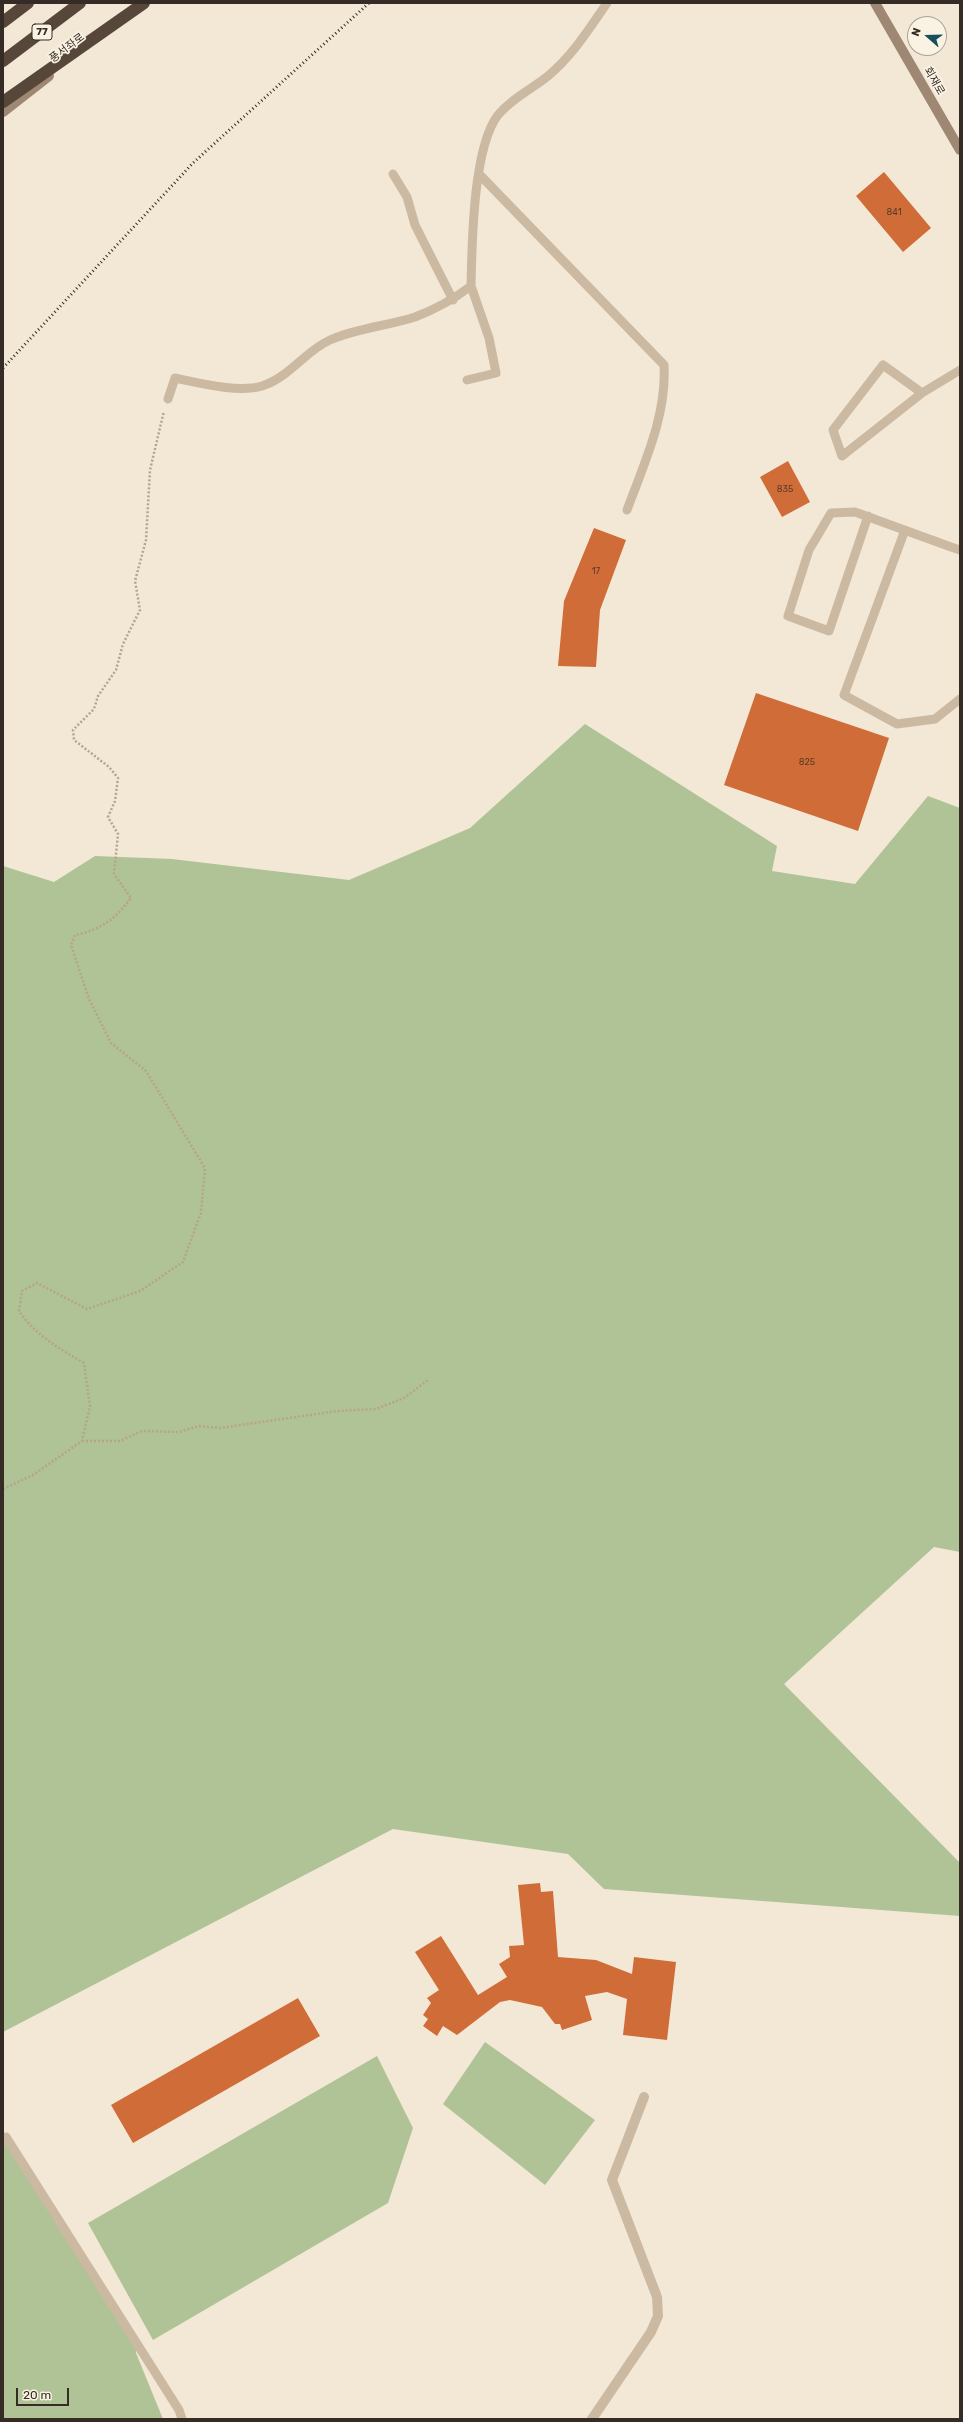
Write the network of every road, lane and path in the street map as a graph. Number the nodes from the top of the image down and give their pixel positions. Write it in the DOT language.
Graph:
graph roads {
  1 [pos="28,3"];
  2 [pos="80,3"];
  3 [pos="144,3"];
  4 [pos="607,3"];
  5 [pos="876,3"];
  6 [pos="3,22"];
  7 [pos="3,61"];
  8 [pos="3,102"];
  9 [pos="3,112"];
  10 [pos="960,150"];
  11 [pos="393,174"];
  12 [pos="479,174"];
  13 [pos="471,286"];
  14 [pos="453,300"];
  15 [pos="960,370"];
  16 [pos="467,380"];
  17 [pos="922,393"];
  18 [pos="168,399"];
  19 [pos="627,510"];
  20 [pos="868,516"];
  21 [pos="905,530"];
  22 [pos="960,550"];
  23 [pos="960,699"];
  24 [pos="428,1380"];
  25 [pos="82,1441"];
  26 [pos="3,1489"];
  27 [pos="644,2097"];
  28 [pos="6,2137"];
  29 [pos="182,2419"];
  30 [pos="592,2419"];
  1 -- 6 [label="highway"];
  2 -- 7 [label="highway, 77"];
  3 -- 8 [label="highway"];
  3 -- 9 [label="street, 풍서좌로"];
  4 -- 12 [label="lane"];
  5 -- 10 [label="street, 회재로"];
  11 -- 14 [label="lane"];
  12 -- 13 [label="lane"];
  12 -- 19 [label="lane"];
  13 -- 14 [label="lane"];
  13 -- 16 [label="lane"];
  14 -- 18 [label="lane"];
  15 -- 17 [label="lane"];
  17 -- 17 [label="lane"];
  18 -- 25 [label="path"];
  20 -- 20 [label="lane"];
  20 -- 21 [label="lane"];
  21 -- 22 [label="lane"];
  21 -- 23 [label="lane"];
  24 -- 25 [label="path"];
  25 -- 26 [label="path"];
  27 -- 30 [label="street"];
  28 -- 29 [label="lane"];
}
